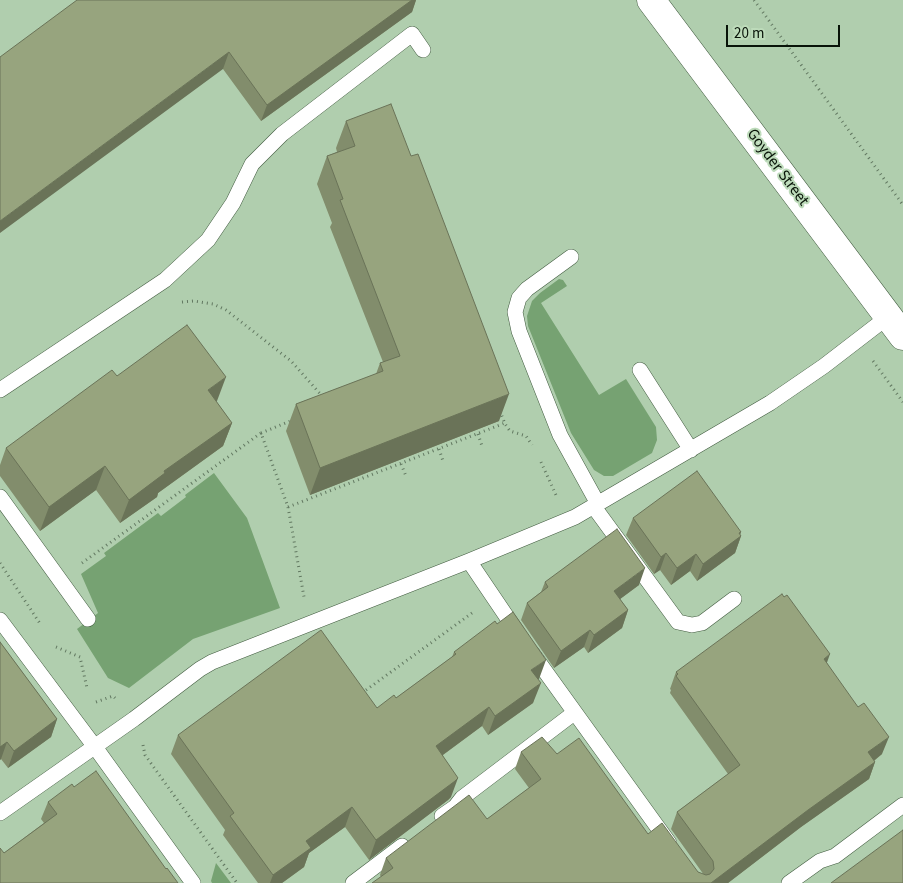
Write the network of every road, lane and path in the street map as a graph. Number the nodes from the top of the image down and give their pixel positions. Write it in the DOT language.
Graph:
graph roads {
  1 [pos="651,0"];
  2 [pos="754,0"];
  3 [pos="423,50"];
  4 [pos="903,205"];
  5 [pos="571,257"];
  6 [pos="152,288"];
  7 [pos="896,326"];
  8 [pos="872,359"];
  9 [pos="640,370"];
  10 [pos="0,390"];
  11 [pos="327,402"];
  12 [pos="903,402"];
  13 [pos="498,404"];
  14 [pos="295,420"];
  15 [pos="505,423"];
  16 [pos="260,433"];
  17 [pos="478,434"];
  18 [pos="482,446"];
  19 [pos="533,446"];
  20 [pos="439,449"];
  21 [pos="691,450"];
  22 [pos="537,454"];
  23 [pos="443,461"];
  24 [pos="401,464"];
  25 [pos="406,476"];
  26 [pos="0,497"];
  27 [pos="596,506"];
  28 [pos="288,508"];
  29 [pos="568,520"];
  30 [pos="469,561"];
  31 [pos="59,579"];
  32 [pos="493,598"];
  33 [pos="734,599"];
  34 [pos="306,606"];
  35 [pos="88,619"];
  36 [pos="0,620"];
  37 [pos="356,687"];
  38 [pos="574,714"];
  39 [pos="95,747"];
  40 [pos="903,805"];
  41 [pos="0,813"];
  42 [pos="431,824"];
  43 [pos="416,836"];
  44 [pos="676,852"];
  45 [pos="192,883"];
  46 [pos="353,883"];
  47 [pos="789,883"];
  1 -- 7 [label="street, Goyder Street"];
  2 -- 4 [label="path"];
  3 -- 6 [label="lane"];
  5 -- 27 [label="lane"];
  6 -- 10 [label="lane"];
  6 -- 11 [label="path"];
  7 -- 21 [label="lane"];
  8 -- 12 [label="path"];
  9 -- 21 [label="lane"];
  13 -- 15 [label="path"];
  14 -- 16 [label="path"];
  15 -- 17 [label="path"];
  15 -- 19 [label="path"];
  16 -- 28 [label="path"];
  16 -- 31 [label="path"];
  17 -- 18 [label="path"];
  17 -- 20 [label="path"];
  20 -- 23 [label="path"];
  20 -- 24 [label="path"];
  21 -- 27 [label="lane"];
  22 -- 29 [label="path"];
  24 -- 25 [label="path"];
  24 -- 28 [label="path"];
  26 -- 31 [label="lane"];
  27 -- 29 [label="lane"];
  27 -- 33 [label="lane"];
  28 -- 34 [label="path"];
  29 -- 30 [label="lane"];
  30 -- 32 [label="lane"];
  30 -- 39 [label="lane"];
  31 -- 35 [label="lane"];
  32 -- 37 [label="path"];
  32 -- 38 [label="lane"];
  36 -- 39 [label="lane"];
  38 -- 42 [label="lane"];
  38 -- 44 [label="lane"];
  39 -- 41 [label="lane"];
  39 -- 45 [label="lane"];
  40 -- 47 [label="lane"];
  43 -- 46 [label="lane"];
}
